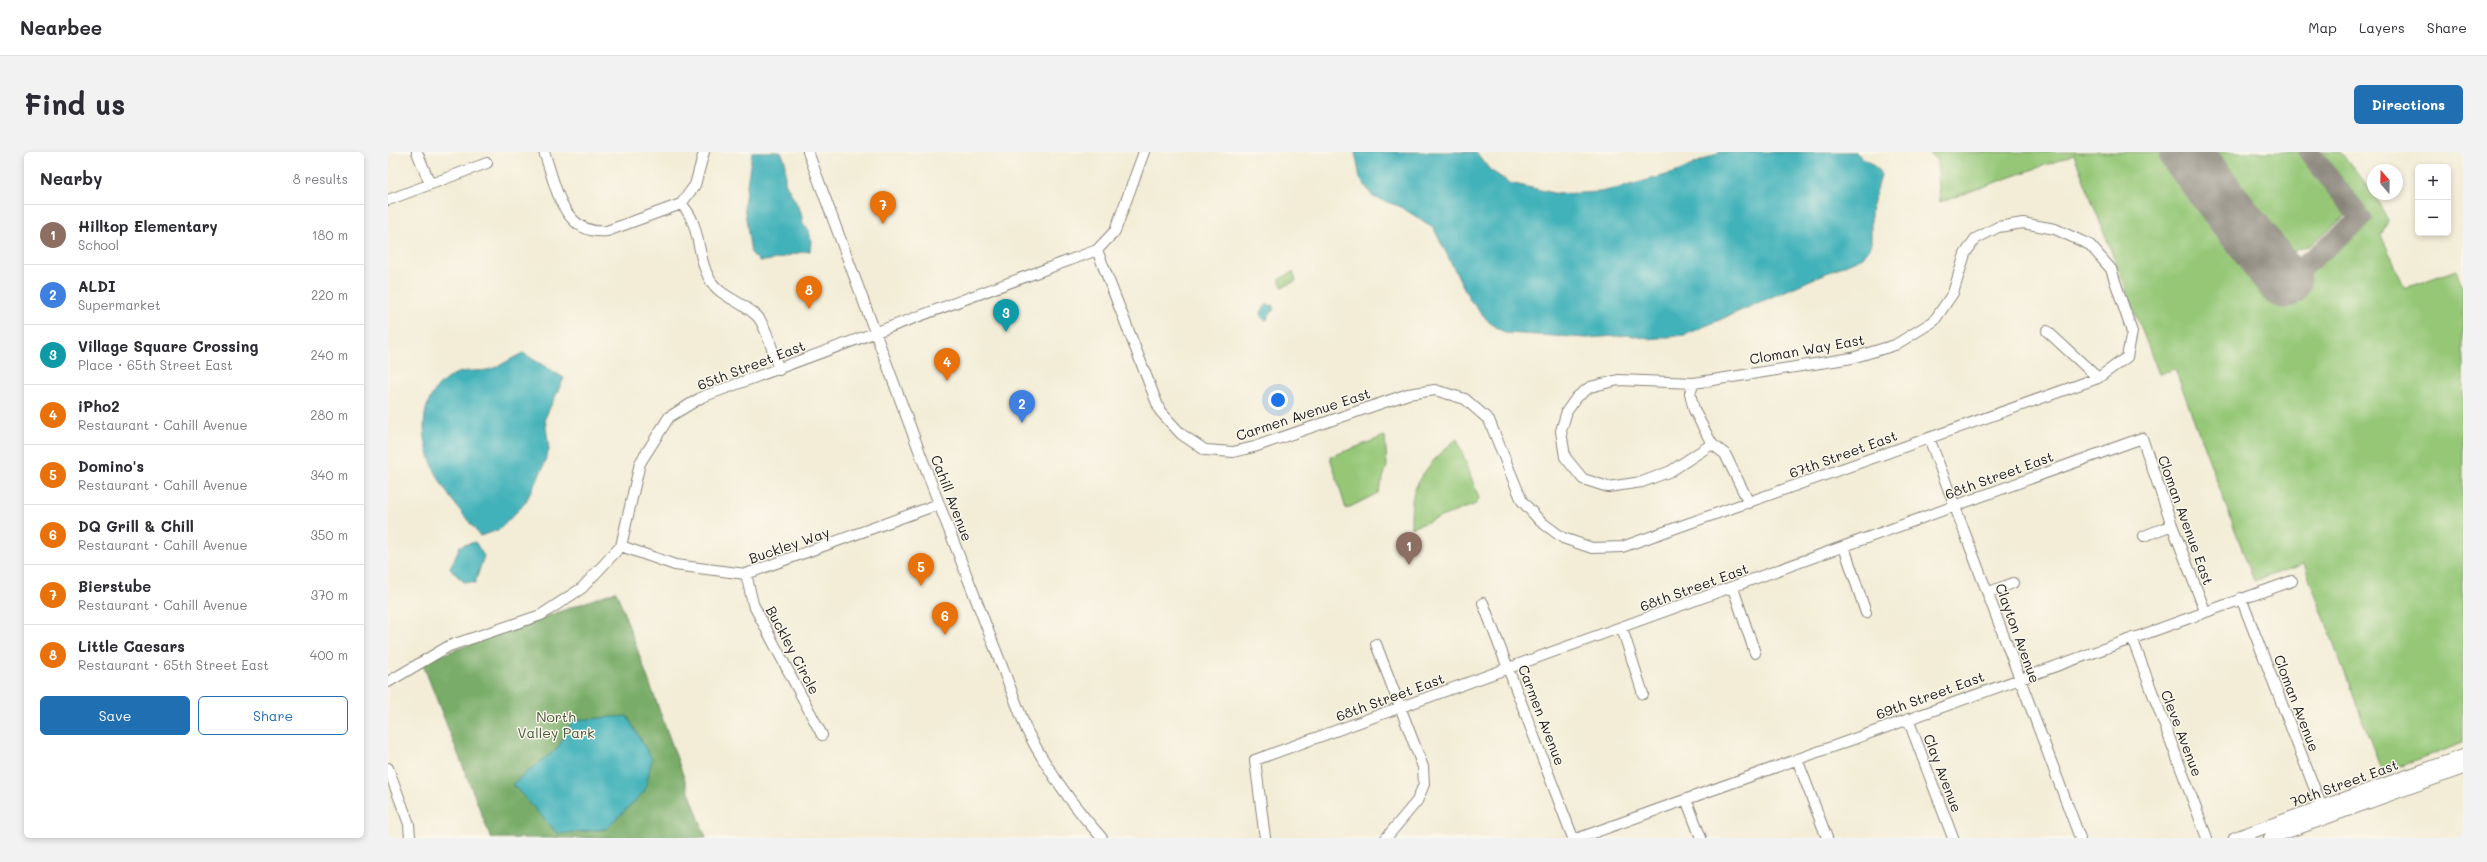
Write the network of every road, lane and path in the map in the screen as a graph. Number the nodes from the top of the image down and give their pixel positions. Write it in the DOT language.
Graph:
graph roads {
  1 [pos="417,152"];
  2 [pos="544,152"];
  3 [pos="704,152"];
  4 [pos="808,152"];
  5 [pos="1144,152"];
  6 [pos="487,163"];
  7 [pos="430,184"];
  8 [pos="388,200"];
  9 [pos="681,204"];
  10 [pos="1097,250"];
  11 [pos="2047,330"];
  12 [pos="876,333"];
  13 [pos="2127,357"];
  14 [pos="779,370"];
  15 [pos="2098,378"];
  16 [pos="1694,383"];
  17 [pos="1929,438"];
  18 [pos="2142,438"];
  19 [pos="1712,444"];
  20 [pos="1749,503"];
  21 [pos="939,504"];
  22 [pos="1955,506"];
  23 [pos="2172,525"];
  24 [pos="2144,536"];
  25 [pos="1563,538"];
  26 [pos="621,546"];
  27 [pos="1844,547"];
  28 [pos="746,574"];
  29 [pos="2292,581"];
  30 [pos="2013,582"];
  31 [pos="1733,588"];
  32 [pos="1988,592"];
  33 [pos="2242,598"];
  34 [pos="1484,603"];
  35 [pos="2205,611"];
  36 [pos="1866,613"];
  37 [pos="1622,628"];
  38 [pos="2132,638"];
  39 [pos="1376,644"];
  40 [pos="1755,653"];
  41 [pos="1509,668"];
  42 [pos="2020,677"];
  43 [pos="388,682"];
  44 [pos="1643,694"];
  45 [pos="1401,707"];
  46 [pos="1908,719"];
  47 [pos="822,735"];
  48 [pos="2463,756"];
  49 [pos="1797,759"];
  50 [pos="388,768"];
  51 [pos="2463,768"];
  52 [pos="1686,799"];
  53 [pos="2324,812"];
  54 [pos="410,838"];
  55 [pos="1102,838"];
  56 [pos="1265,838"];
  57 [pos="1386,838"];
  58 [pos="1573,838"];
  59 [pos="1579,838"];
  60 [pos="1701,838"];
  61 [pos="1827,838"];
  62 [pos="1953,838"];
  63 [pos="2080,838"];
  64 [pos="2207,838"];
  65 [pos="2235,838"];
  66 [pos="2270,838"];
  1 -- 7 [label="street"];
  2 -- 9 [label="street"];
  3 -- 9 [label="street"];
  4 -- 12 [label="street, Cahill Avenue"];
  5 -- 10 [label="street"];
  6 -- 7 [label="street"];
  7 -- 8 [label="street"];
  9 -- 14 [label="street"];
  10 -- 12 [label="street, 65th Street East"];
  10 -- 25 [label="street, Carmen Avenue East"];
  11 -- 15 [label="street"];
  12 -- 14 [label="street, 65th Street East"];
  12 -- 21 [label="street, Cahill Avenue"];
  13 -- 15 [label="street, 67th Street East"];
  13 -- 16 [label="street, Cloman Way East"];
  14 -- 26 [label="street, 65th Street East"];
  15 -- 17 [label="street, 67th Street East"];
  16 -- 19 [label="street"];
  16 -- 19 [label="street, Cloman Way East"];
  17 -- 20 [label="street, 67th Street East"];
  17 -- 22 [label="street, Clayton Avenue"];
  18 -- 22 [label="street, 68th Street East"];
  18 -- 23 [label="street, Cloman Avenue East"];
  19 -- 20 [label="street"];
  20 -- 25 [label="street, 67th Street East"];
  21 -- 28 [label="street, Buckley Way"];
  21 -- 55 [label="street, Cahill Avenue"];
  22 -- 27 [label="street, 68th Street East"];
  22 -- 32 [label="street, Clayton Avenue"];
  23 -- 24 [label="street"];
  23 -- 35 [label="street, Cloman Avenue East"];
  26 -- 28 [label="street, Buckley Way"];
  26 -- 43 [label="street, 65th Street East"];
  27 -- 31 [label="street, 68th Street East"];
  27 -- 36 [label="street"];
  28 -- 47 [label="street, Buckley Circle"];
  29 -- 33 [label="street, 69th Street East"];
  30 -- 32 [label="street"];
  31 -- 37 [label="street, 68th Street East"];
  31 -- 40 [label="street"];
  32 -- 42 [label="street, Clayton Avenue"];
  33 -- 35 [label="street, 69th Street East"];
  33 -- 53 [label="street, Cloman Avenue"];
  34 -- 41 [label="street, Carmen Avenue"];
  35 -- 38 [label="street, 69th Street East"];
  37 -- 41 [label="street, 68th Street East"];
  37 -- 44 [label="street"];
  38 -- 42 [label="street, 69th Street East"];
  38 -- 64 [label="street, Cleve Avenue"];
  39 -- 45 [label="street"];
  41 -- 45 [label="street, 68th Street East"];
  41 -- 58 [label="street, Carmen Avenue"];
  42 -- 46 [label="street, 69th Street East"];
  42 -- 63 [label="street, Clayton Avenue"];
  45 -- 56 [label="street, 68th Street East"];
  45 -- 57 [label="street"];
  46 -- 49 [label="street, 69th Street East"];
  46 -- 62 [label="street, Clay Avenue"];
  48 -- 53 [label="main road, 70th Street East"];
  49 -- 52 [label="street, 69th Street East"];
  49 -- 61 [label="street"];
  50 -- 54 [label="street"];
  51 -- 53 [label="main road, 70th Street East"];
  52 -- 59 [label="street, 69th Street East"];
  52 -- 60 [label="street"];
  53 -- 65 [label="main road, 70th Street East"];
  53 -- 66 [label="main road, 70th Street East"];
}
